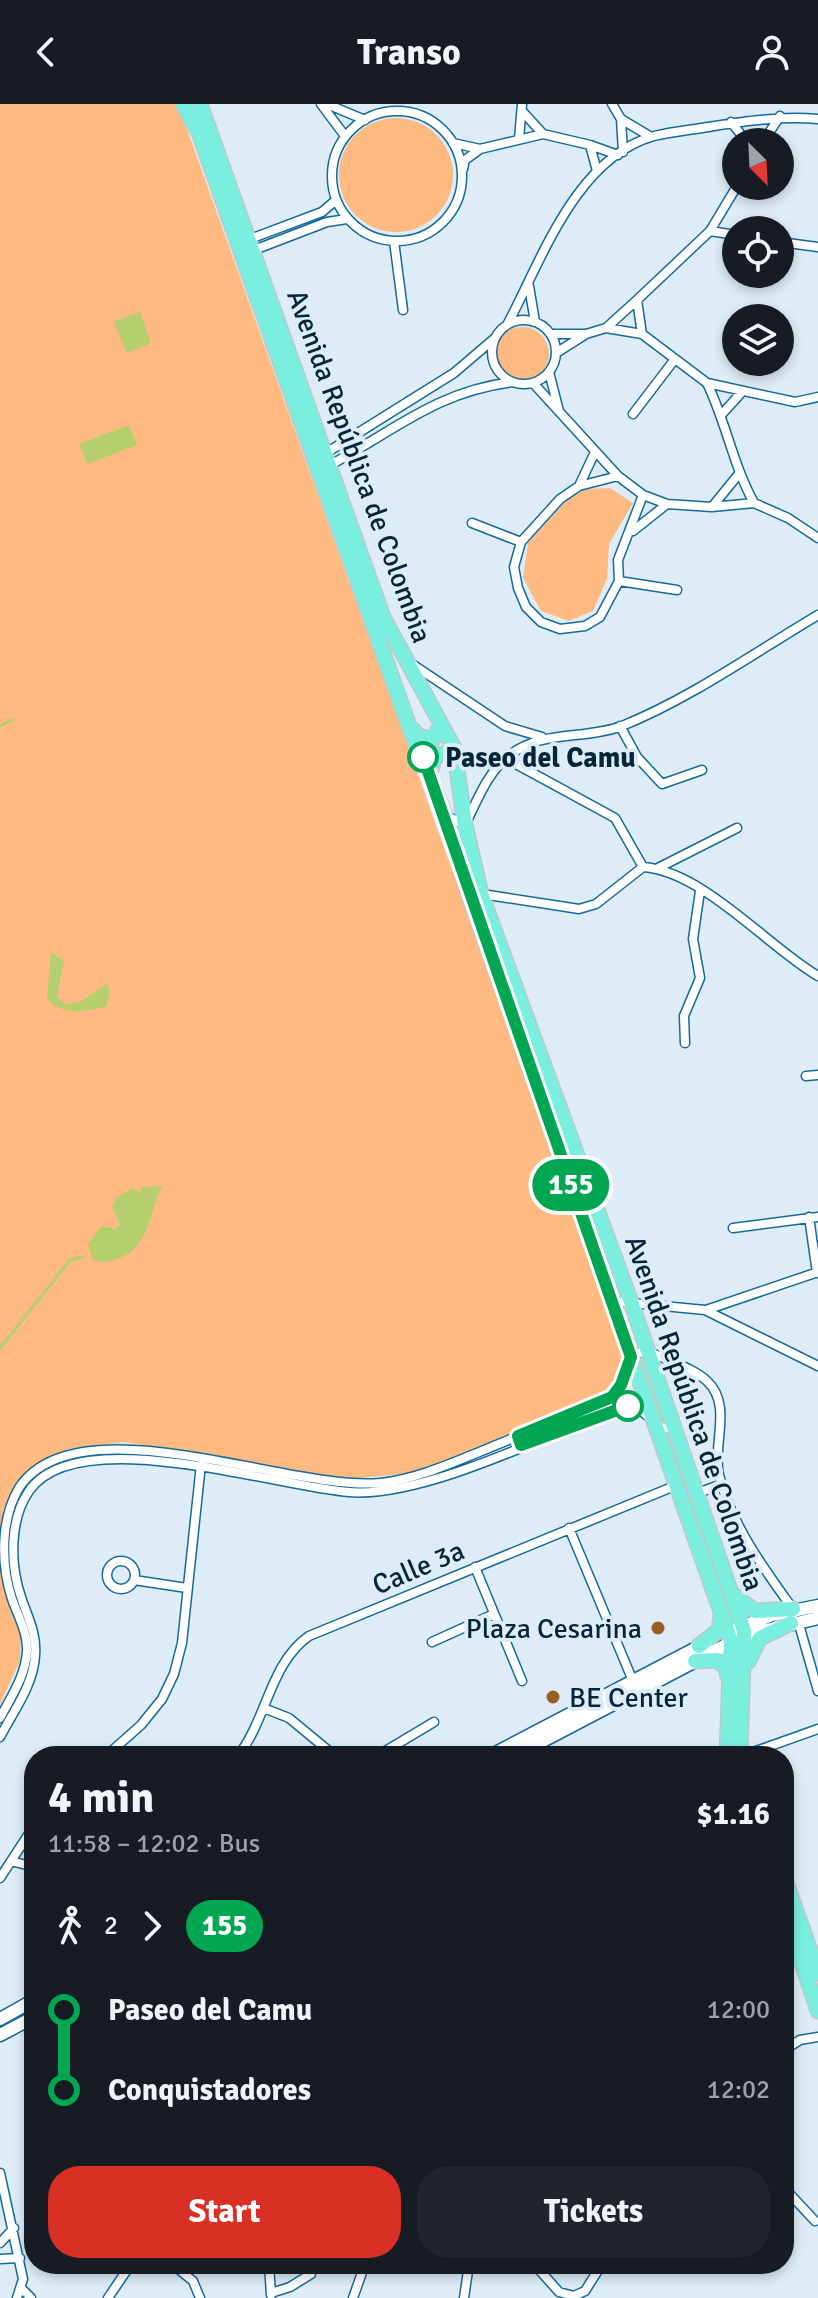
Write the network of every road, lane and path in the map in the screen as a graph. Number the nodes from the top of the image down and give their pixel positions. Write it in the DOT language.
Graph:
graph roads {
  1 [pos="183,104"];
  2 [pos="200,104"];
  3 [pos="324,104"];
  4 [pos="612,104"];
  5 [pos="522,107"];
  6 [pos="780,116"];
  7 [pos="621,119"];
  8 [pos="818,119"];
  9 [pos="365,120"];
  10 [pos="731,122"];
  11 [pos="736,128"];
  12 [pos="772,128"];
  13 [pos="543,134"];
  14 [pos="345,136"];
  15 [pos="651,137"];
  16 [pos="519,139"];
  17 [pos="453,143"];
  18 [pos="590,145"];
  19 [pos="480,149"];
  20 [pos="620,154"];
  21 [pos="597,171"];
  22 [pos="462,174"];
  23 [pos="336,200"];
  24 [pos="729,200"];
  25 [pos="347,219"];
  26 [pos="710,231"];
  27 [pos="722,233"];
  28 [pos="394,241"];
  29 [pos="252,244"];
  30 [pos="794,244"];
  31 [pos="818,247"];
  32 [pos="528,286"];
  33 [pos="637,300"];
  34 [pos="403,310"];
  35 [pos="535,322"];
  36 [pos="507,325"];
  37 [pos="606,328"];
  38 [pos="551,334"];
  39 [pos="586,334"];
  40 [pos="642,334"];
  41 [pos="495,338"];
  42 [pos="556,353"];
  43 [pos="675,359"];
  44 [pos="549,372"];
  45 [pos="513,382"];
  46 [pos="533,383"];
  47 [pos="707,383"];
  48 [pos="741,393"];
  49 [pos="818,397"];
  50 [pos="559,412"];
  51 [pos="633,414"];
  52 [pos="722,414"];
  53 [pos="595,452"];
  54 [pos="328,459"];
  55 [pos="738,475"];
  56 [pos="618,476"];
  57 [pos="579,486"];
  58 [pos="643,495"];
  59 [pos="754,503"];
  60 [pos="667,504"];
  61 [pos="712,507"];
  62 [pos="472,523"];
  63 [pos="632,531"];
  64 [pos="818,538"];
  65 [pos="521,542"];
  66 [pos="619,581"];
  67 [pos="677,590"];
  68 [pos="818,615"];
  69 [pos="401,655"];
  70 [pos="441,725"];
  71 [pos="409,726"];
  72 [pos="620,726"];
  73 [pos="543,737"];
  74 [pos="505,758"];
  75 [pos="456,759"];
  76 [pos="702,770"];
  77 [pos="430,773"];
  78 [pos="445,815"];
  79 [pos="465,825"];
  80 [pos="737,828"];
  81 [pos="643,867"];
  82 [pos="658,868"];
  83 [pos="700,891"];
  84 [pos="481,894"];
  85 [pos="818,976"];
  86 [pos="685,1043"];
  87 [pos="818,1075"];
  88 [pos="806,1076"];
  89 [pos="814,1217"];
  90 [pos="733,1228"];
  91 [pos="817,1272"];
  92 [pos="611,1301"];
  93 [pos="632,1305"];
  94 [pos="705,1310"];
  95 [pos="646,1350"];
  96 [pos="631,1357"];
  97 [pos="818,1366"];
  98 [pos="657,1427"];
  99 [pos="675,1429"];
  100 [pos="519,1441"];
  101 [pos="201,1463"];
  102 [pos="722,1484"];
  103 [pos="677,1485"];
  104 [pos="698,1493"];
  105 [pos="569,1528"];
  106 [pos="475,1567"];
  107 [pos="134,1580"];
  108 [pos="187,1588"];
  109 [pos="731,1593"];
  110 [pos="818,1606"];
  111 [pos="721,1612"];
  112 [pos="494,1614"];
  113 [pos="794,1618"];
  114 [pos="818,1618"];
  115 [pos="736,1634"];
  116 [pos="432,1642"];
  117 [pos="697,1654"];
  118 [pos="27,1674"];
  119 [pos="522,1681"];
  120 [pos="736,1681"];
  121 [pos="636,1687"];
  122 [pos="818,1691"];
  123 [pos="266,1709"];
  124 [pos="0,1718"];
  125 [pos="434,1722"];
  126 [pos="818,1729"];
  127 [pos="0,1737"];
  128 [pos="117,1746"];
  129 [pos="244,1746"];
  130 [pos="323,1746"];
  131 [pos="394,1746"];
  132 [pos="511,1746"];
  133 [pos="532,1746"];
  134 [pos="728,1746"];
  135 [pos="740,1746"];
  136 [pos="770,1746"];
  137 [pos="24,1841"];
  138 [pos="11,1861"];
  139 [pos="24,1864"];
  140 [pos="0,1878"];
  141 [pos="794,1905"];
  142 [pos="794,1939"];
  143 [pos="818,1973"];
  144 [pos="24,2006"];
  145 [pos="818,2011"];
  146 [pos="0,2019"];
  147 [pos="24,2023"];
  148 [pos="0,2035"];
  149 [pos="818,2037"];
  150 [pos="794,2044"];
  151 [pos="0,2173"];
  152 [pos="794,2198"];
  153 [pos="815,2221"];
  154 [pos="14,2228"];
  155 [pos="0,2243"];
  156 [pos="20,2258"];
  157 [pos="0,2259"];
  158 [pos="124,2274"];
  159 [pos="184,2274"];
  160 [pos="270,2274"];
  161 [pos="311,2274"];
  162 [pos="361,2274"];
  163 [pos="468,2274"];
  164 [pos="543,2274"];
  165 [pos="596,2274"];
  166 [pos="22,2289"];
  167 [pos="271,2295"];
  168 [pos="17,2298"];
  169 [pos="31,2298"];
  170 [pos="108,2298"];
  171 [pos="200,2298"];
  172 [pos="353,2298"];
  173 [pos="464,2298"];
  1 -- 71 [label="main road, Avenida República de Colombia"];
  2 -- 29 [label="main road, Avenida República de Colombia"];
  3 -- 9 [label="street"];
  3 -- 14 [label="street"];
  4 -- 7 [label="street"];
  5 -- 13 [label="street"];
  5 -- 16 [label="street"];
  6 -- 8 [label="street"];
  6 -- 10 [label="street"];
  6 -- 12 [label="street"];
  7 -- 15 [label="street"];
  7 -- 20 [label="street"];
  9 -- 14 [label="street"];
  9 -- 17 [label="street"];
  10 -- 11 [label="street"];
  10 -- 15 [label="street"];
  13 -- 16 [label="street"];
  13 -- 18 [label="street"];
  14 -- 23 [label="street"];
  15 -- 20 [label="street"];
  16 -- 19 [label="street"];
  17 -- 19 [label="street"];
  17 -- 22 [label="street"];
  18 -- 20 [label="street"];
  18 -- 21 [label="street"];
  19 -- 22 [label="street"];
  20 -- 21 [label="street"];
  21 -- 32 [label="street"];
  22 -- 28 [label="street"];
  23 -- 25 [label="street"];
  23 -- 29 [label="street"];
  24 -- 26 [label="street"];
  25 -- 28 [label="street"];
  25 -- 29 [label="street"];
  26 -- 27 [label="street"];
  26 -- 33 [label="street"];
  28 -- 34 [label="street"];
  29 -- 54 [label="main road, Avenida República de Colombia"];
  30 -- 31 [label="street"];
  32 -- 35 [label="street"];
  32 -- 36 [label="street"];
  33 -- 37 [label="street"];
  33 -- 40 [label="street"];
  35 -- 36 [label="street"];
  35 -- 38 [label="street"];
  36 -- 41 [label="street"];
  37 -- 39 [label="street"];
  37 -- 40 [label="street"];
  38 -- 39 [label="street"];
  38 -- 42 [label="street"];
  39 -- 42 [label="street"];
  40 -- 43 [label="street"];
  41 -- 45 [label="street"];
  41 -- 54 [label="street"];
  42 -- 44 [label="street"];
  43 -- 47 [label="street"];
  43 -- 51 [label="street"];
  44 -- 46 [label="street"];
  44 -- 50 [label="street"];
  45 -- 46 [label="street"];
  45 -- 54 [label="street"];
  46 -- 50 [label="street"];
  47 -- 48 [label="street"];
  47 -- 52 [label="street"];
  48 -- 49 [label="street"];
  48 -- 52 [label="street"];
  50 -- 53 [label="street"];
  52 -- 55 [label="street"];
  53 -- 56 [label="street"];
  53 -- 57 [label="street"];
  54 -- 69 [label="main road, Avenida República de Colombia"];
  55 -- 59 [label="street"];
  55 -- 61 [label="street"];
  56 -- 57 [label="street"];
  56 -- 58 [label="street"];
  57 -- 65 [label="street"];
  58 -- 60 [label="street"];
  58 -- 63 [label="street"];
  59 -- 61 [label="street"];
  59 -- 64 [label="street"];
  60 -- 61 [label="street"];
  60 -- 63 [label="street"];
  62 -- 65 [label="street"];
  63 -- 66 [label="street"];
  65 -- 66 [label="street"];
  66 -- 67 [label="street"];
  68 -- 72 [label="street"];
  69 -- 70 [label="main road, Avenida República de Colombia"];
  69 -- 73 [label="street"];
  70 -- 71 [label="main road"];
  70 -- 75 [label="main road, Avenida República de Colombia"];
  71 -- 77 [label="main road, Avenida República de Colombia"];
  72 -- 73 [label="street"];
  72 -- 76 [label="street"];
  73 -- 74 [label="street"];
  74 -- 79 [label="street"];
  74 -- 81 [label="street"];
  75 -- 77 [label="main road"];
  75 -- 79 [label="main road, Avenida República de Colombia"];
  77 -- 78 [label="main road, Avenida República de Colombia"];
  78 -- 79 [label="street"];
  78 -- 92 [label="main road, Avenida República de Colombia"];
  79 -- 84 [label="main road, Avenida República de Colombia"];
  80 -- 82 [label="street"];
  81 -- 82 [label="street"];
  81 -- 84 [label="street"];
  82 -- 83 [label="street"];
  83 -- 85 [label="street"];
  83 -- 86 [label="street"];
  84 -- 93 [label="main road, Avenida República de Colombia"];
  87 -- 88 [label="street"];
  89 -- 90 [label="street"];
  89 -- 91 [label="street"];
  91 -- 94 [label="street"];
  92 -- 93 [label="street"];
  92 -- 96 [label="main road, Avenida República de Colombia"];
  93 -- 94 [label="street"];
  93 -- 95 [label="main road, Avenida República de Colombia"];
  94 -- 97 [label="street"];
  95 -- 96 [label="street"];
  95 -- 99 [label="main road, Avenida República de Colombia"];
  95 -- 102 [label="street"];
  96 -- 98 [label="main road, Avenida República de Colombia"];
  96 -- 100 [label="street"];
  98 -- 99 [label="street"];
  98 -- 100 [label="street"];
  98 -- 103 [label="main road, Avenida República de Colombia"];
  99 -- 104 [label="main road, Avenida República de Colombia"];
  100 -- 101 [label="street"];
  101 -- 108 [label="street"];
  101 -- 118 [label="street"];
  102 -- 104 [label="street"];
  102 -- 113 [label="street"];
  103 -- 105 [label="street, Calle 3a"];
  103 -- 111 [label="main road, Avenida República de Colombia"];
  104 -- 109 [label="main road, Avenida República de Colombia"];
  105 -- 106 [label="street, Calle 3a"];
  105 -- 121 [label="street"];
  106 -- 112 [label="street"];
  106 -- 123 [label="street, Calle 3a"];
  107 -- 108 [label="street"];
  108 -- 128 [label="street"];
  109 -- 113 [label="main road"];
  109 -- 115 [label="main road, Avenida República de Colombia"];
  110 -- 113 [label="main road"];
  111 -- 115 [label="main road, Avenida República de Colombia"];
  111 -- 117 [label="main road"];
  112 -- 116 [label="street"];
  112 -- 119 [label="street"];
  113 -- 114 [label="main road"];
  113 -- 115 [label="main road"];
  113 -- 120 [label="main road"];
  113 -- 122 [label="street"];
  115 -- 117 [label="main road"];
  115 -- 120 [label="main road, Avenida República de Colombia"];
  117 -- 120 [label="main road"];
  117 -- 121 [label="main road"];
  118 -- 124 [label="street"];
  118 -- 127 [label="street"];
  120 -- 134 [label="main road, Avenida República de Colombia"];
  120 -- 135 [label="main road, Avenida República de Colombia"];
  121 -- 132 [label="main road"];
  121 -- 133 [label="main road"];
  123 -- 129 [label="street, Calle 3a"];
  123 -- 130 [label="street"];
  125 -- 131 [label="street"];
  126 -- 136 [label="street"];
  137 -- 138 [label="street"];
  138 -- 139 [label="street"];
  138 -- 140 [label="street"];
  141 -- 143 [label="main road"];
  142 -- 145 [label="main road"];
  144 -- 146 [label="main road"];
  147 -- 148 [label="main road"];
  149 -- 150 [label="street"];
  151 -- 154 [label="street"];
  152 -- 153 [label="street"];
  154 -- 155 [label="street"];
  154 -- 156 [label="street"];
  156 -- 157 [label="street"];
  156 -- 166 [label="street"];
  158 -- 170 [label="street"];
  159 -- 171 [label="street"];
  160 -- 167 [label="street"];
  161 -- 167 [label="street"];
  162 -- 172 [label="street"];
  163 -- 173 [label="street"];
  164 -- 165 [label="street"];
  166 -- 168 [label="street"];
  166 -- 169 [label="street"];
}
